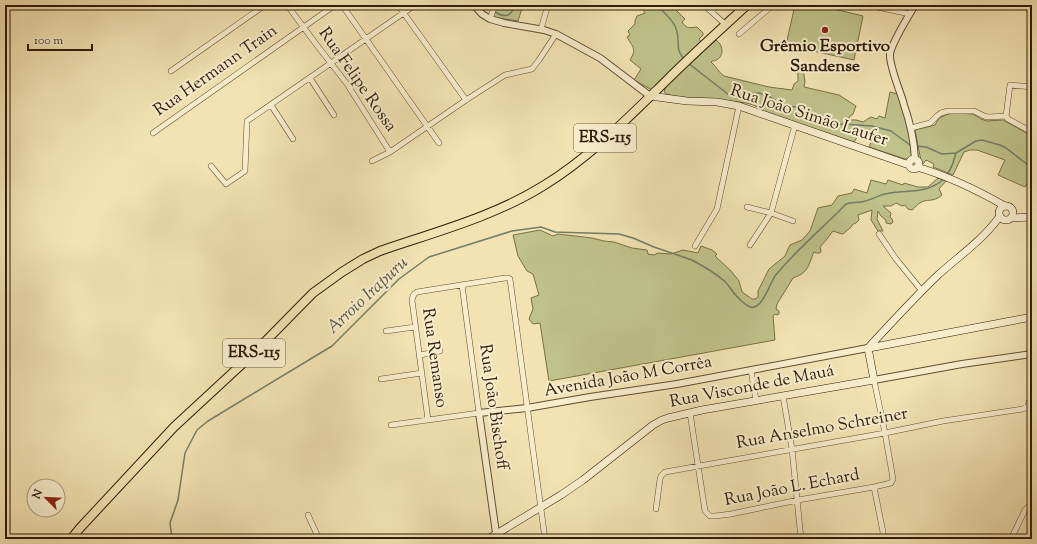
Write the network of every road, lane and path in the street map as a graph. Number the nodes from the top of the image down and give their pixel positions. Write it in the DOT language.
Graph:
graph roads {
  1 [pos="266,5"];
  2 [pos="287,5"];
  3 [pos="334,5"];
  4 [pos="342,5"];
  5 [pos="398,5"];
  6 [pos="415,5"];
  7 [pos="474,5"];
  8 [pos="548,5"];
  9 [pos="704,5"];
  10 [pos="718,5"];
  11 [pos="747,5"];
  12 [pos="773,5"];
  13 [pos="868,5"];
  14 [pos="915,5"];
  15 [pos="493,11"];
  16 [pos="711,11"];
  17 [pos="404,12"];
  18 [pos="910,14"];
  19 [pos="726,24"];
  20 [pos="303,28"];
  21 [pos="541,29"];
  22 [pos="556,34"];
  23 [pos="739,34"];
  24 [pos="366,39"];
  25 [pos="330,63"];
  26 [pos="171,71"];
  27 [pos="310,78"];
  28 [pos="1032,87"];
  29 [pos="650,96"];
  30 [pos="466,100"];
  31 [pos="271,104"];
  32 [pos="739,106"];
  33 [pos="334,115"];
  34 [pos="1006,116"];
  35 [pos="795,125"];
  36 [pos="427,126"];
  37 [pos="910,128"];
  38 [pos="1032,132"];
  39 [pos="153,133"];
  40 [pos="292,140"];
  41 [pos="439,143"];
  42 [pos="390,152"];
  43 [pos="372,161"];
  44 [pos="916,161"];
  45 [pos="211,166"];
  46 [pos="985,195"];
  47 [pos="1005,206"];
  48 [pos="747,208"];
  49 [pos="1012,209"];
  50 [pos="771,213"];
  51 [pos="999,214"];
  52 [pos="1032,216"];
  53 [pos="1010,219"];
  54 [pos="793,221"];
  55 [pos="987,233"];
  56 [pos="879,234"];
  57 [pos="750,245"];
  58 [pos="695,246"];
  59 [pos="462,285"];
  60 [pos="922,291"];
  61 [pos="1032,317"];
  62 [pos="416,327"];
  63 [pos="386,331"];
  64 [pos="868,348"];
  65 [pos="440,351"];
  66 [pos="1032,354"];
  67 [pos="420,356"];
  68 [pos="751,370"];
  69 [pos="422,373"];
  70 [pos="381,379"];
  71 [pos="874,380"];
  72 [pos="1032,394"];
  73 [pos="783,396"];
  74 [pos="756,400"];
  75 [pos="527,408"];
  76 [pos="479,413"];
  77 [pos="690,414"];
  78 [pos="428,420"];
  79 [pos="391,425"];
  80 [pos="885,433"];
  81 [pos="792,449"];
  82 [pos="699,466"];
  83 [pos="874,487"];
  84 [pos="798,500"];
  85 [pos="1032,506"];
  86 [pos="541,507"];
  87 [pos="656,509"];
  88 [pos="308,515"];
  89 [pos="496,533"];
  90 [pos="71,539"];
  91 [pos="319,539"];
  92 [pos="488,539"];
  93 [pos="545,539"];
  94 [pos="801,539"];
  95 [pos="882,539"];
  96 [pos="1011,539"];
  1 -- 26 [label="street"];
  2 -- 20 [label="street, Rua Felipe Rossa"];
  3 -- 20 [label="street, Rua Hermann Train"];
  4 -- 24 [label="street"];
  5 -- 17 [label="street"];
  6 -- 17 [label="street"];
  7 -- 15 [label="street"];
  8 -- 21 [label="street"];
  9 -- 16 [label="street"];
  10 -- 16 [label="street"];
  11 -- 19 [label="main road, ERS-115"];
  12 -- 23 [label="street"];
  13 -- 18 [label="street"];
  14 -- 18 [label="street"];
  15 -- 21 [label="street"];
  16 -- 19 [label="street"];
  17 -- 24 [label="street"];
  17 -- 30 [label="street"];
  18 -- 37 [label="street"];
  19 -- 29 [label="main road, ERS-115"];
  20 -- 25 [label="street, Rua Felipe Rossa"];
  20 -- 39 [label="street, Rua Hermann Train"];
  21 -- 22 [label="street"];
  22 -- 29 [label="street"];
  22 -- 30 [label="street"];
  24 -- 25 [label="street"];
  24 -- 36 [label="street"];
  25 -- 27 [label="street"];
  25 -- 42 [label="street, Rua Felipe Rossa"];
  27 -- 31 [label="street"];
  27 -- 33 [label="street"];
  28 -- 34 [label="street"];
  29 -- 32 [label="main road, Rua João Simão Laufer"];
  29 -- 90 [label="main road, ERS-115"];
  30 -- 36 [label="street"];
  31 -- 40 [label="street"];
  31 -- 45 [label="street"];
  32 -- 35 [label="main road, Rua João Simão Laufer"];
  32 -- 58 [label="street"];
  34 -- 37 [label="street"];
  34 -- 38 [label="street"];
  35 -- 44 [label="main road, Rua João Simão Laufer"];
  35 -- 50 [label="street"];
  36 -- 41 [label="street"];
  36 -- 42 [label="street"];
  37 -- 44 [label="street"];
  42 -- 43 [label="street"];
  44 -- 46 [label="main road"];
  46 -- 47 [label="main road"];
  46 -- 51 [label="main road"];
  47 -- 49 [label="main road"];
  47 -- 51 [label="main road"];
  48 -- 50 [label="street"];
  49 -- 52 [label="main road"];
  49 -- 53 [label="main road"];
  50 -- 54 [label="street"];
  50 -- 57 [label="street"];
  51 -- 53 [label="main road"];
  51 -- 55 [label="main road"];
  52 -- 53 [label="main road"];
  53 -- 55 [label="main road"];
  55 -- 60 [label="main road"];
  56 -- 60 [label="street"];
  59 -- 62 [label="street, Rua Remanso"];
  59 -- 75 [label="street"];
  59 -- 76 [label="street, Rua João Bischoff"];
  60 -- 64 [label="main road"];
  61 -- 64 [label="main road"];
  62 -- 63 [label="street"];
  62 -- 67 [label="street, Rua Remanso"];
  64 -- 68 [label="street, Avenida João M Corrêa"];
  64 -- 71 [label="main road"];
  65 -- 67 [label="street"];
  66 -- 71 [label="street, Rua Visconde de Mauá"];
  67 -- 69 [label="street, Rua Remanso"];
  68 -- 74 [label="street"];
  68 -- 75 [label="street, Avenida João M Corrêa"];
  69 -- 70 [label="street"];
  69 -- 78 [label="street, Rua Remanso"];
  71 -- 73 [label="main road, Rua Visconde de Mauá"];
  71 -- 80 [label="street"];
  72 -- 80 [label="street, Rua Anselmo Schreiner"];
  73 -- 74 [label="main road, Rua Visconde de Mauá"];
  73 -- 81 [label="street"];
  74 -- 77 [label="main road, Rua Visconde de Mauá"];
  75 -- 76 [label="street, Avenida João M Corrêa"];
  75 -- 86 [label="street"];
  76 -- 78 [label="street, Avenida João M Corrêa"];
  76 -- 89 [label="street, Rua João Bischoff"];
  77 -- 82 [label="street"];
  77 -- 86 [label="main road, Rua Visconde de Mauá"];
  78 -- 79 [label="street, Avenida João M Corrêa"];
  80 -- 81 [label="street, Rua Anselmo Schreiner"];
  80 -- 83 [label="street, Rua João L. Echard"];
  81 -- 82 [label="street, Rua Anselmo Schreiner"];
  81 -- 84 [label="street"];
  82 -- 84 [label="street, Rua João L. Echard"];
  82 -- 87 [label="street, Rua Anselmo Schreiner"];
  83 -- 84 [label="street, Rua João L. Echard"];
  83 -- 95 [label="street"];
  84 -- 94 [label="street"];
  85 -- 96 [label="street"];
  86 -- 89 [label="main road, Rua Visconde de Mauá"];
  86 -- 93 [label="street"];
  88 -- 91 [label="street"];
  89 -- 92 [label="main road, Rua Visconde de Mauá"];
}
